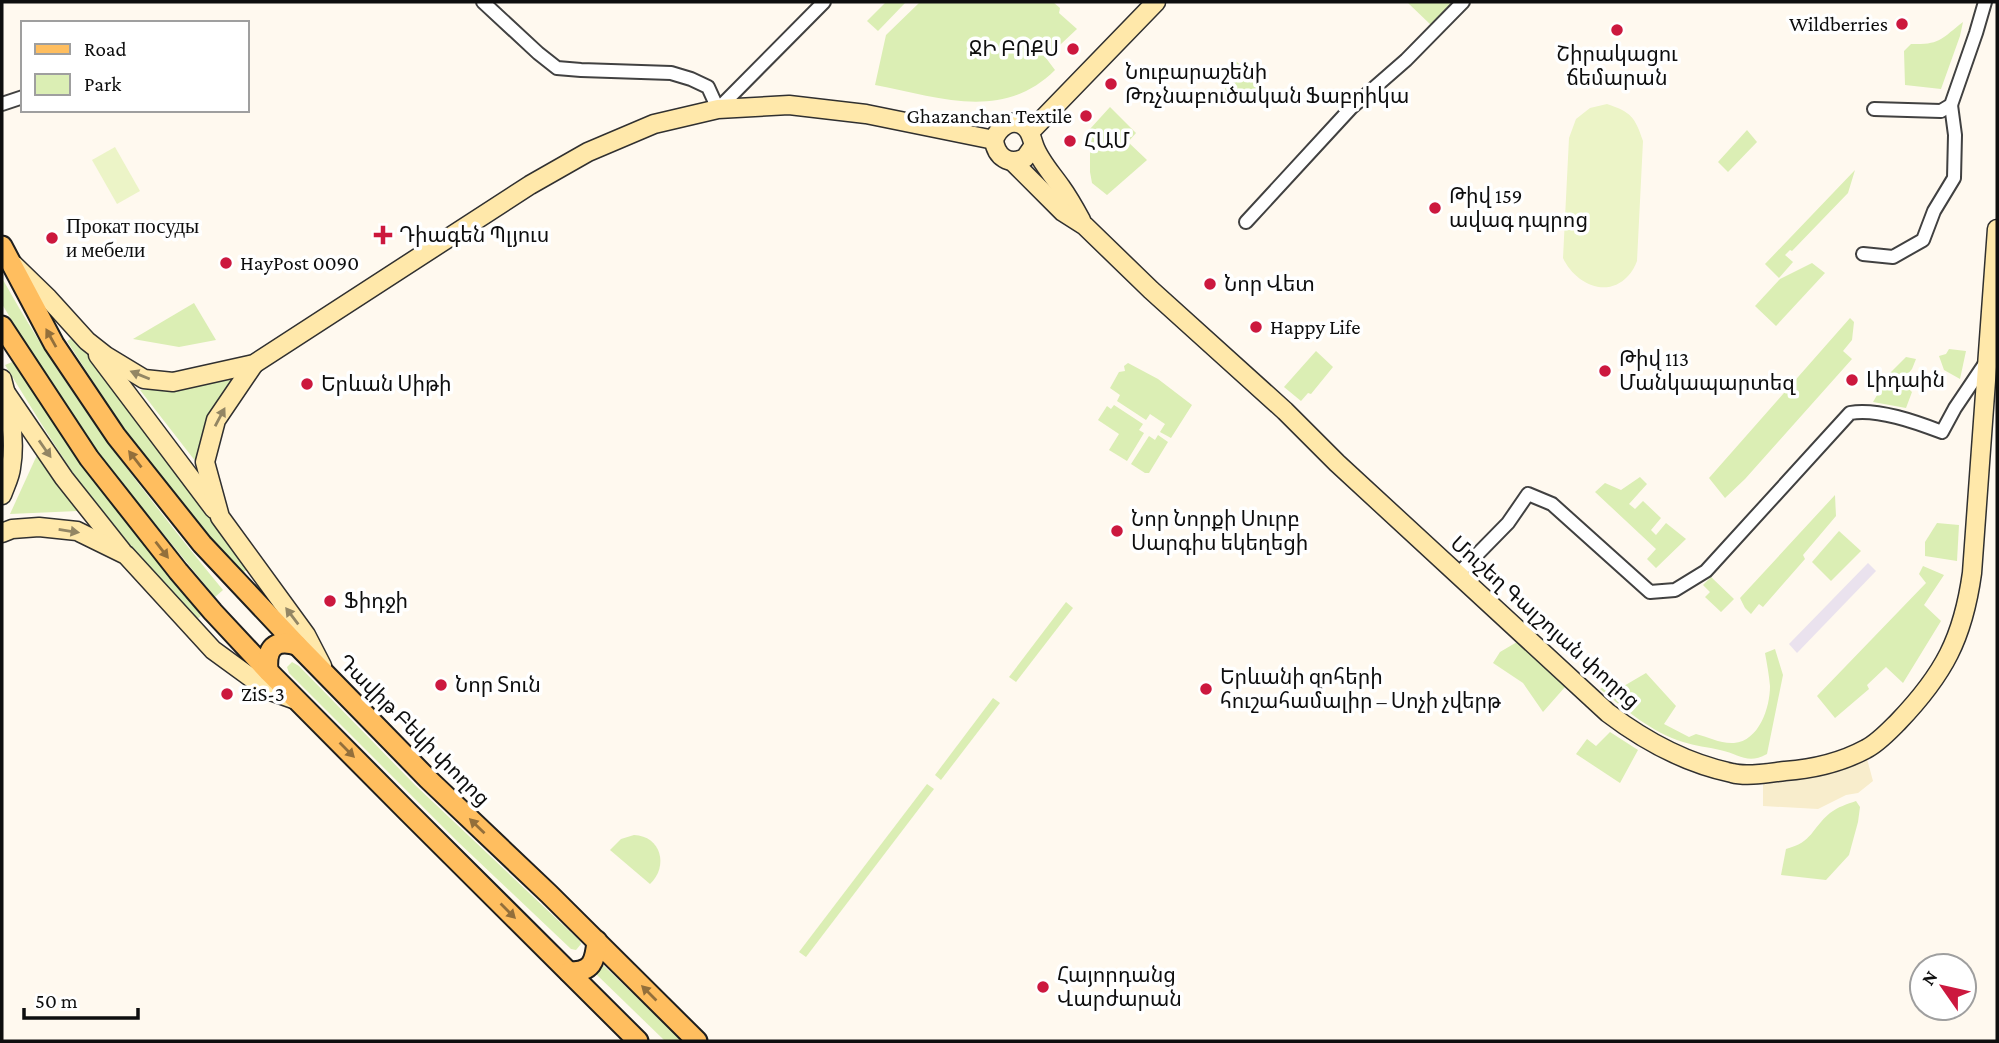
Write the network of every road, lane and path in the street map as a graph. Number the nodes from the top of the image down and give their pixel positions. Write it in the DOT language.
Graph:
graph roads {
  1 [pos="482,2"];
  2 [pos="824,2"];
  3 [pos="1156,2"];
  4 [pos="1463,2"];
  5 [pos="1984,2"];
  6 [pos="21,98"];
  7 [pos="2,104"];
  8 [pos="1951,105"];
  9 [pos="718,108"];
  10 [pos="1874,109"];
  11 [pos="1032,139"];
  12 [pos="994,140"];
  13 [pos="1013,162"];
  14 [pos="1246,222"];
  15 [pos="1085,226"];
  16 [pos="1997,229"];
  17 [pos="6,253"];
  18 [pos="1863,254"];
  19 [pos="2,326"];
  20 [pos="88,341"];
  21 [pos="1988,359"];
  22 [pos="254,364"];
  23 [pos="4,386"];
  24 [pos="2,495"];
  25 [pos="220,517"];
  26 [pos="2,533"];
  27 [pos="126,555"];
  28 [pos="1458,574"];
  29 [pos="297,645"];
  30 [pos="268,671"];
  31 [pos="326,675"];
  32 [pos="299,702"];
  33 [pos="597,941"];
  34 [pos="569,972"];
  35 [pos="638,1041"];
  36 [pos="697,1041"];
  1 -- 9 [label="street"];
  2 -- 9 [label="street"];
  3 -- 11 [label="main road"];
  4 -- 14 [label="street"];
  5 -- 8 [label="street"];
  6 -- 7 [label="street"];
  8 -- 10 [label="street"];
  8 -- 18 [label="street"];
  9 -- 12 [label="main road"];
  9 -- 22 [label="main road"];
  11 -- 12 [label="main road"];
  11 -- 13 [label="main road"];
  11 -- 15 [label="main road, Մուշեղ Գալշոյան փողոց"];
  12 -- 13 [label="main road"];
  13 -- 15 [label="main road, Մուշեղ Գալշոյան փողոց"];
  15 -- 28 [label="main road, Մուշեղ Գալշոյան փողոց"];
  16 -- 21 [label="main road, Մուշեղ Գալշոյան փողոց"];
  17 -- 20 [label="main road"];
  29 -- 17 [label="main road, Դավիթ Բեկի փողոց, one-way"];
  19 -- 30 [label="main road, one-way"];
  22 -- 20 [label="main road, one-way"];
  20 -- 25 [label="main road"];
  21 -- 28 [label="street"];
  21 -- 28 [label="main road, Մուշեղ Գալշոյան փողոց"];
  25 -- 22 [label="main road, one-way"];
  23 -- 24 [label="main road"];
  23 -- 27 [label="main road, one-way"];
  31 -- 25 [label="main road, one-way"];
  26 -- 27 [label="main road, one-way"];
  27 -- 32 [label="main road"];
  29 -- 30 [label="main road"];
  29 -- 31 [label="main road, Դավիթ Բեկի փողոց"];
  30 -- 32 [label="main road"];
  33 -- 31 [label="main road, Դավիթ Բեկի փողոց, one-way"];
  32 -- 34 [label="main road, one-way"];
  33 -- 34 [label="main road"];
  36 -- 33 [label="main road, Դավիթ Բեկի փողոց, one-way"];
  34 -- 35 [label="main road"];
}
